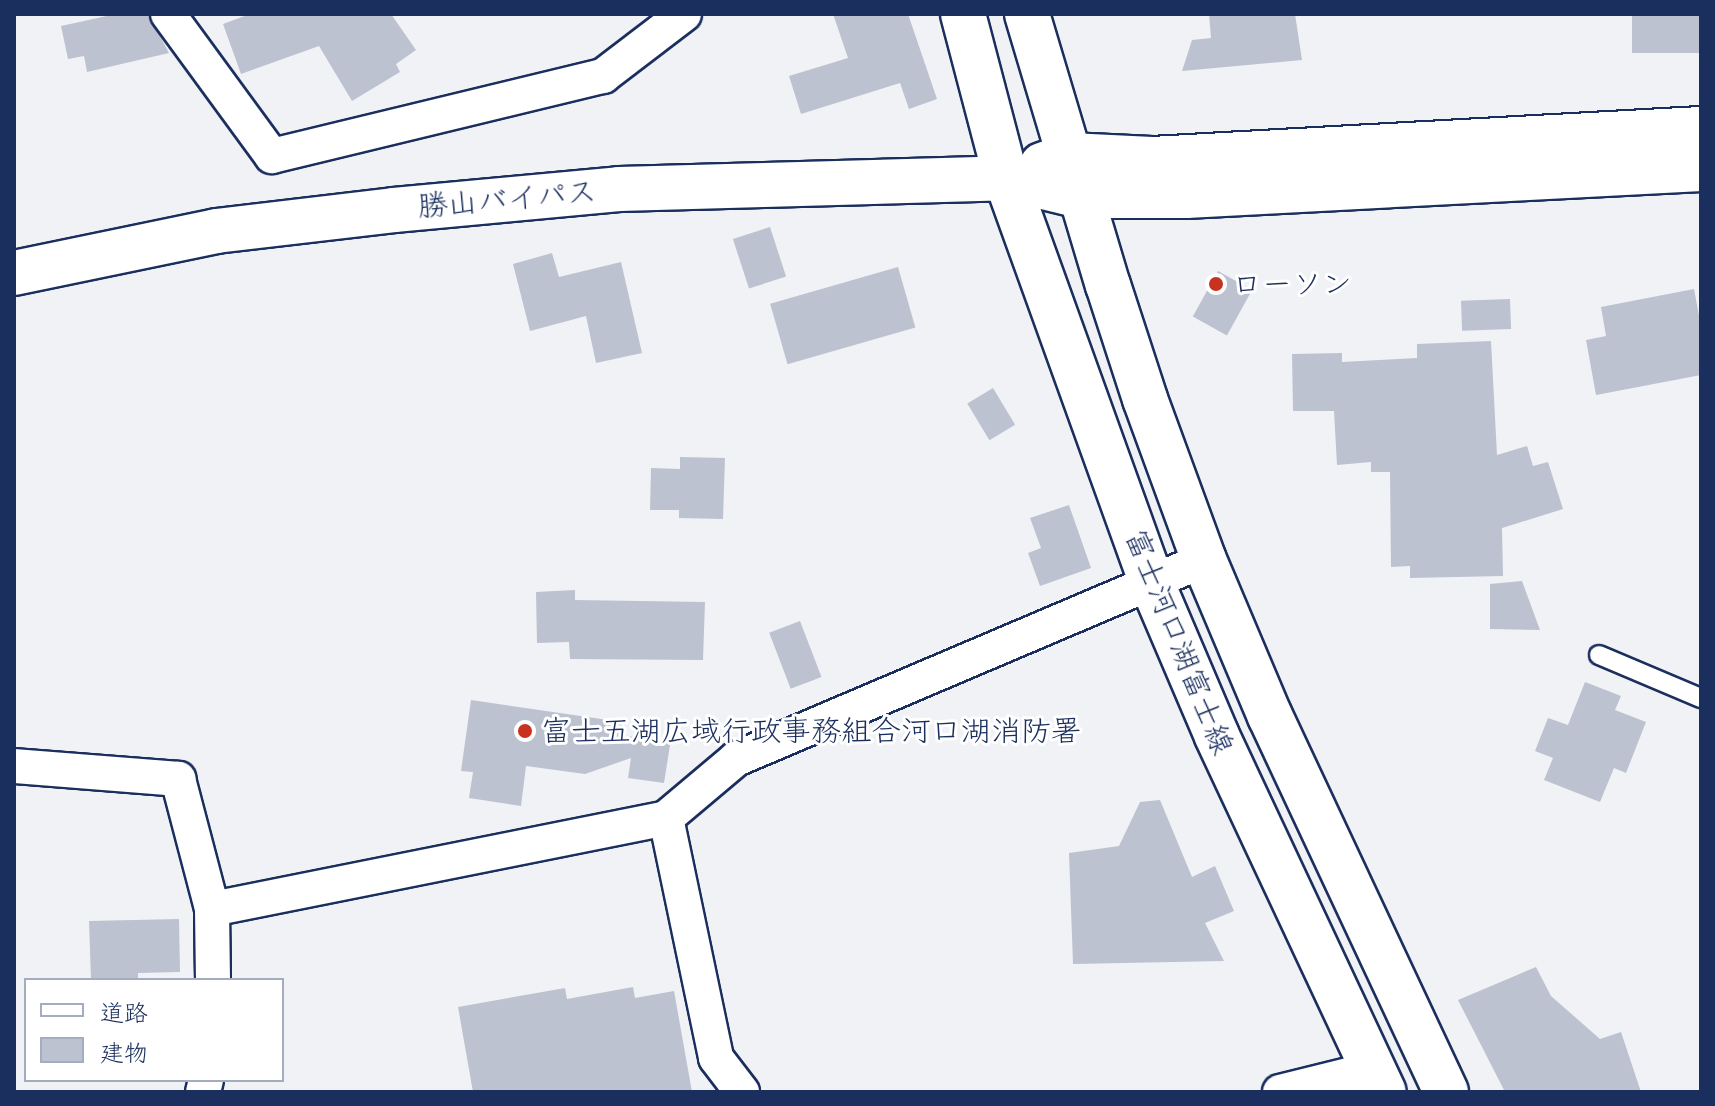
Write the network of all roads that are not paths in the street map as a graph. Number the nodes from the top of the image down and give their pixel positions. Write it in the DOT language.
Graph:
graph roads {
  1 [pos="168,14"];
  2 [pos="684,14"];
  3 [pos="963,14"];
  4 [pos="1027,14"];
  5 [pos="1701,129"];
  6 [pos="1701,169"];
  7 [pos="1075,176"];
  8 [pos="1006,178"];
  9 [pos="14,273"];
  10 [pos="1204,560"];
  11 [pos="1151,581"];
  12 [pos="1599,655"];
  13 [pos="1701,698"];
  14 [pos="14,766"];
  15 [pos="666,818"];
  16 [pos="212,909"];
  17 [pos="213,978"];
  18 [pos="1379,1080"];
  19 [pos="742,1092"];
  20 [pos="1280,1092"];
  21 [pos="1446,1092"];
  1 -- 2 [label="street"];
  3 -- 8 [label="main road, 富士河口湖富士線"];
  4 -- 7 [label="main road, 富士河口湖富士線"];
  5 -- 7 [label="main road"];
  6 -- 7 [label="main road"];
  7 -- 8 [label="main road"];
  7 -- 10 [label="main road, 富士河口湖富士線"];
  8 -- 9 [label="main road, 勝山バイパス"];
  8 -- 11 [label="main road, 富士河口湖富士線"];
  10 -- 11 [label="street"];
  10 -- 21 [label="main road, 富士河口湖富士線"];
  11 -- 15 [label="street"];
  11 -- 18 [label="main road, 富士河口湖富士線"];
  12 -- 13 [label="lane"];
  14 -- 16 [label="street"];
  15 -- 16 [label="street"];
  15 -- 19 [label="street"];
  16 -- 17 [label="street"];
  18 -- 20 [label="street"];
}
